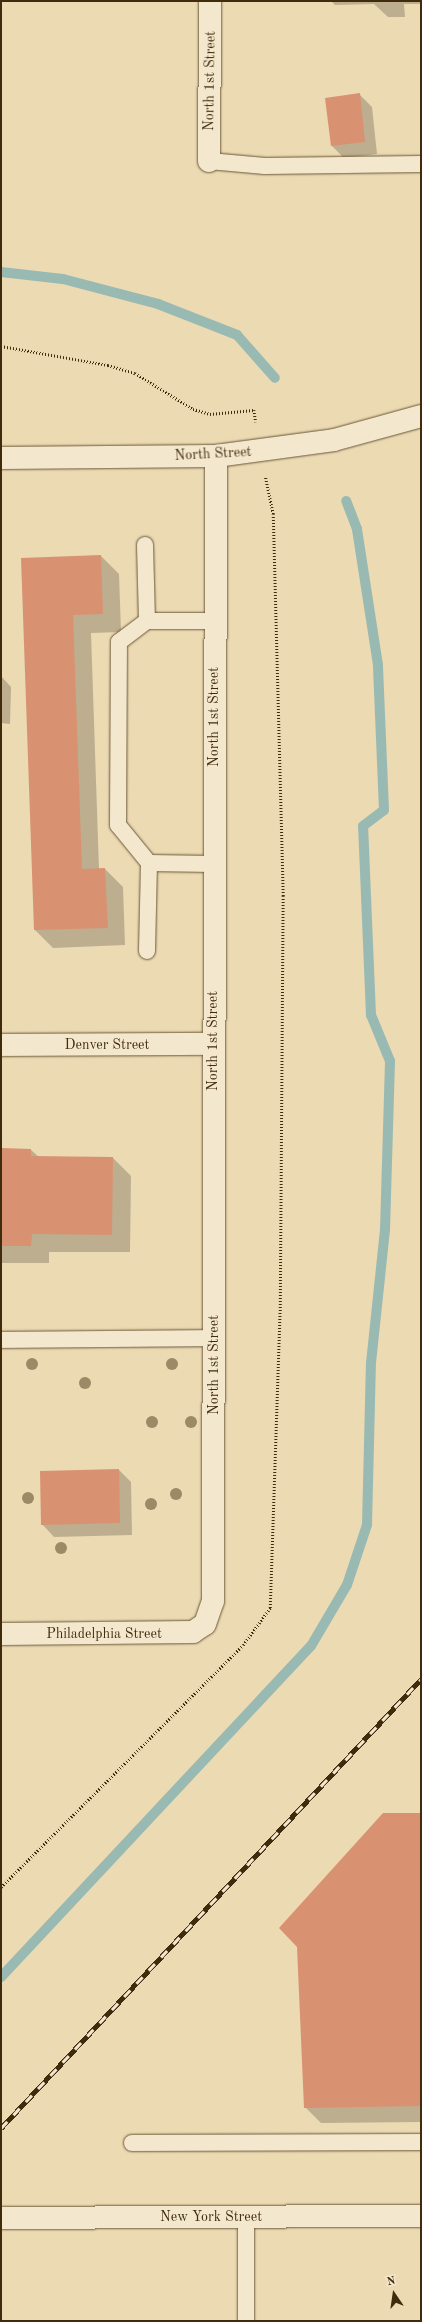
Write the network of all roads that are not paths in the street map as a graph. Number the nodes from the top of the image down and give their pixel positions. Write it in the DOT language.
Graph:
graph roads {
  1 [pos="210,1"];
  2 [pos="209,161"];
  3 [pos="421,164"];
  4 [pos="421,416"];
  5 [pos="216,456"];
  6 [pos="1,458"];
  7 [pos="145,545"];
  8 [pos="147,621"];
  9 [pos="215,621"];
  10 [pos="149,863"];
  11 [pos="213,864"];
  12 [pos="147,951"];
  13 [pos="213,1044"];
  14 [pos="1,1045"];
  15 [pos="214,1338"];
  16 [pos="1,1340"];
  17 [pos="205,1624"];
  18 [pos="1,1634"];
  19 [pos="421,2142"];
  20 [pos="132,2143"];
  21 [pos="421,2216"];
  22 [pos="246,2217"];
  23 [pos="1,2218"];
  24 [pos="246,2321"];
  1 -- 2 [label="street, North 1st Street"];
  2 -- 3 [label="lane"];
  4 -- 5 [label="street, North Street"];
  5 -- 6 [label="street, North Street"];
  5 -- 9 [label="street, North 1st Street"];
  7 -- 8 [label="lane"];
  8 -- 9 [label="lane"];
  8 -- 10 [label="lane"];
  9 -- 11 [label="street, North 1st Street"];
  10 -- 11 [label="lane"];
  10 -- 12 [label="lane"];
  11 -- 13 [label="street, North 1st Street"];
  13 -- 14 [label="street, Denver Street"];
  13 -- 15 [label="street, North 1st Street"];
  15 -- 16 [label="lane"];
  15 -- 17 [label="street, North 1st Street"];
  17 -- 18 [label="street, Philadelphia Street"];
  19 -- 20 [label="lane"];
  21 -- 22 [label="street, New York Street"];
  22 -- 23 [label="street, New York Street"];
  22 -- 24 [label="lane"];
}
